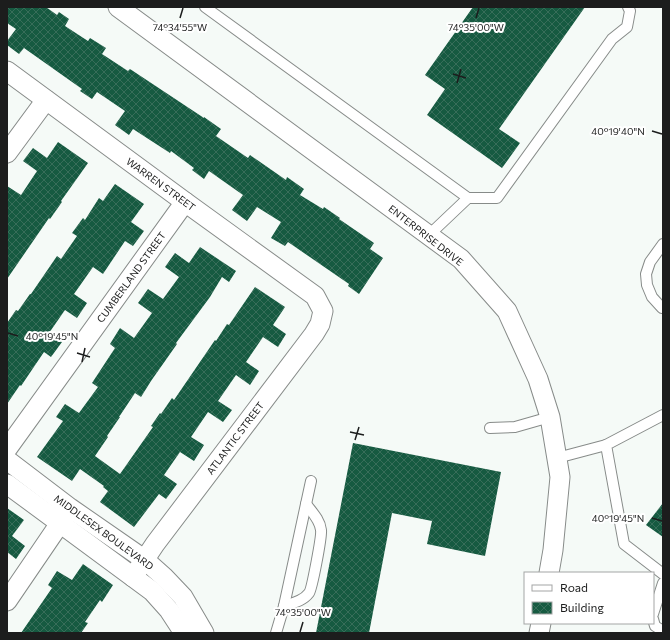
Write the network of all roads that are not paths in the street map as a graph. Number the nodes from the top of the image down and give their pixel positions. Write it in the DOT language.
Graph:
graph roads {
  1 [pos="118,7"];
  2 [pos="205,7"];
  3 [pos="628,7"];
  4 [pos="7,71"];
  5 [pos="46,100"];
  6 [pos="7,153"];
  7 [pos="468,198"];
  8 [pos="185,202"];
  9 [pos="430,235"];
  10 [pos="663,244"];
  11 [pos="315,296"];
  12 [pos="662,308"];
  13 [pos="663,415"];
  14 [pos="550,417"];
  15 [pos="490,428"];
  16 [pos="606,445"];
  17 [pos="7,449"];
  18 [pos="557,458"];
  19 [pos="7,460"];
  20 [pos="311,480"];
  21 [pos="7,484"];
  22 [pos="306,504"];
  23 [pos="70,508"];
  24 [pos="60,524"];
  25 [pos="145,560"];
  26 [pos="549,572"];
  27 [pos="663,574"];
  28 [pos="133,577"];
  29 [pos="663,583"];
  30 [pos="7,601"];
  31 [pos="284,606"];
  32 [pos="654,611"];
  33 [pos="654,622"];
  34 [pos="663,631"];
  35 [pos="184,633"];
  36 [pos="204,633"];
  37 [pos="276,633"];
  1 -- 9 [label="street, ENTERPRISE DRIVE"];
  2 -- 7 [label="lane"];
  3 -- 7 [label="lane"];
  4 -- 5 [label="street, WARREN STREET"];
  5 -- 6 [label="street"];
  5 -- 8 [label="street, WARREN STREET"];
  7 -- 9 [label="lane"];
  8 -- 11 [label="street, WARREN STREET"];
  8 -- 17 [label="street, CUMBERLAND STREET"];
  9 -- 14 [label="street, ENTERPRISE DRIVE"];
  10 -- 12 [label="lane"];
  11 -- 25 [label="street, ATLANTIC STREET"];
  13 -- 16 [label="lane"];
  14 -- 15 [label="lane"];
  14 -- 18 [label="street, ENTERPRISE DRIVE"];
  16 -- 18 [label="lane"];
  16 -- 27 [label="lane"];
  18 -- 26 [label="street, ENTERPRISE DRIVE"];
  19 -- 23 [label="street, MIDDLESEX BOULEVARD"];
  20 -- 22 [label="lane"];
  21 -- 24 [label="street, MIDDLESEX BOULEVARD"];
  22 -- 31 [label="lane"];
  22 -- 31 [label="lane"];
  23 -- 24 [label="street"];
  23 -- 25 [label="street, MIDDLESEX BOULEVARD"];
  24 -- 28 [label="street, MIDDLESEX BOULEVARD"];
  24 -- 30 [label="street"];
  25 -- 28 [label="street, ATLANTIC STREET"];
  25 -- 36 [label="street, MIDDLESEX BOULEVARD"];
  28 -- 35 [label="street, MIDDLESEX BOULEVARD"];
  29 -- 32 [label="lane"];
  31 -- 37 [label="lane"];
  33 -- 34 [label="lane"];
}
